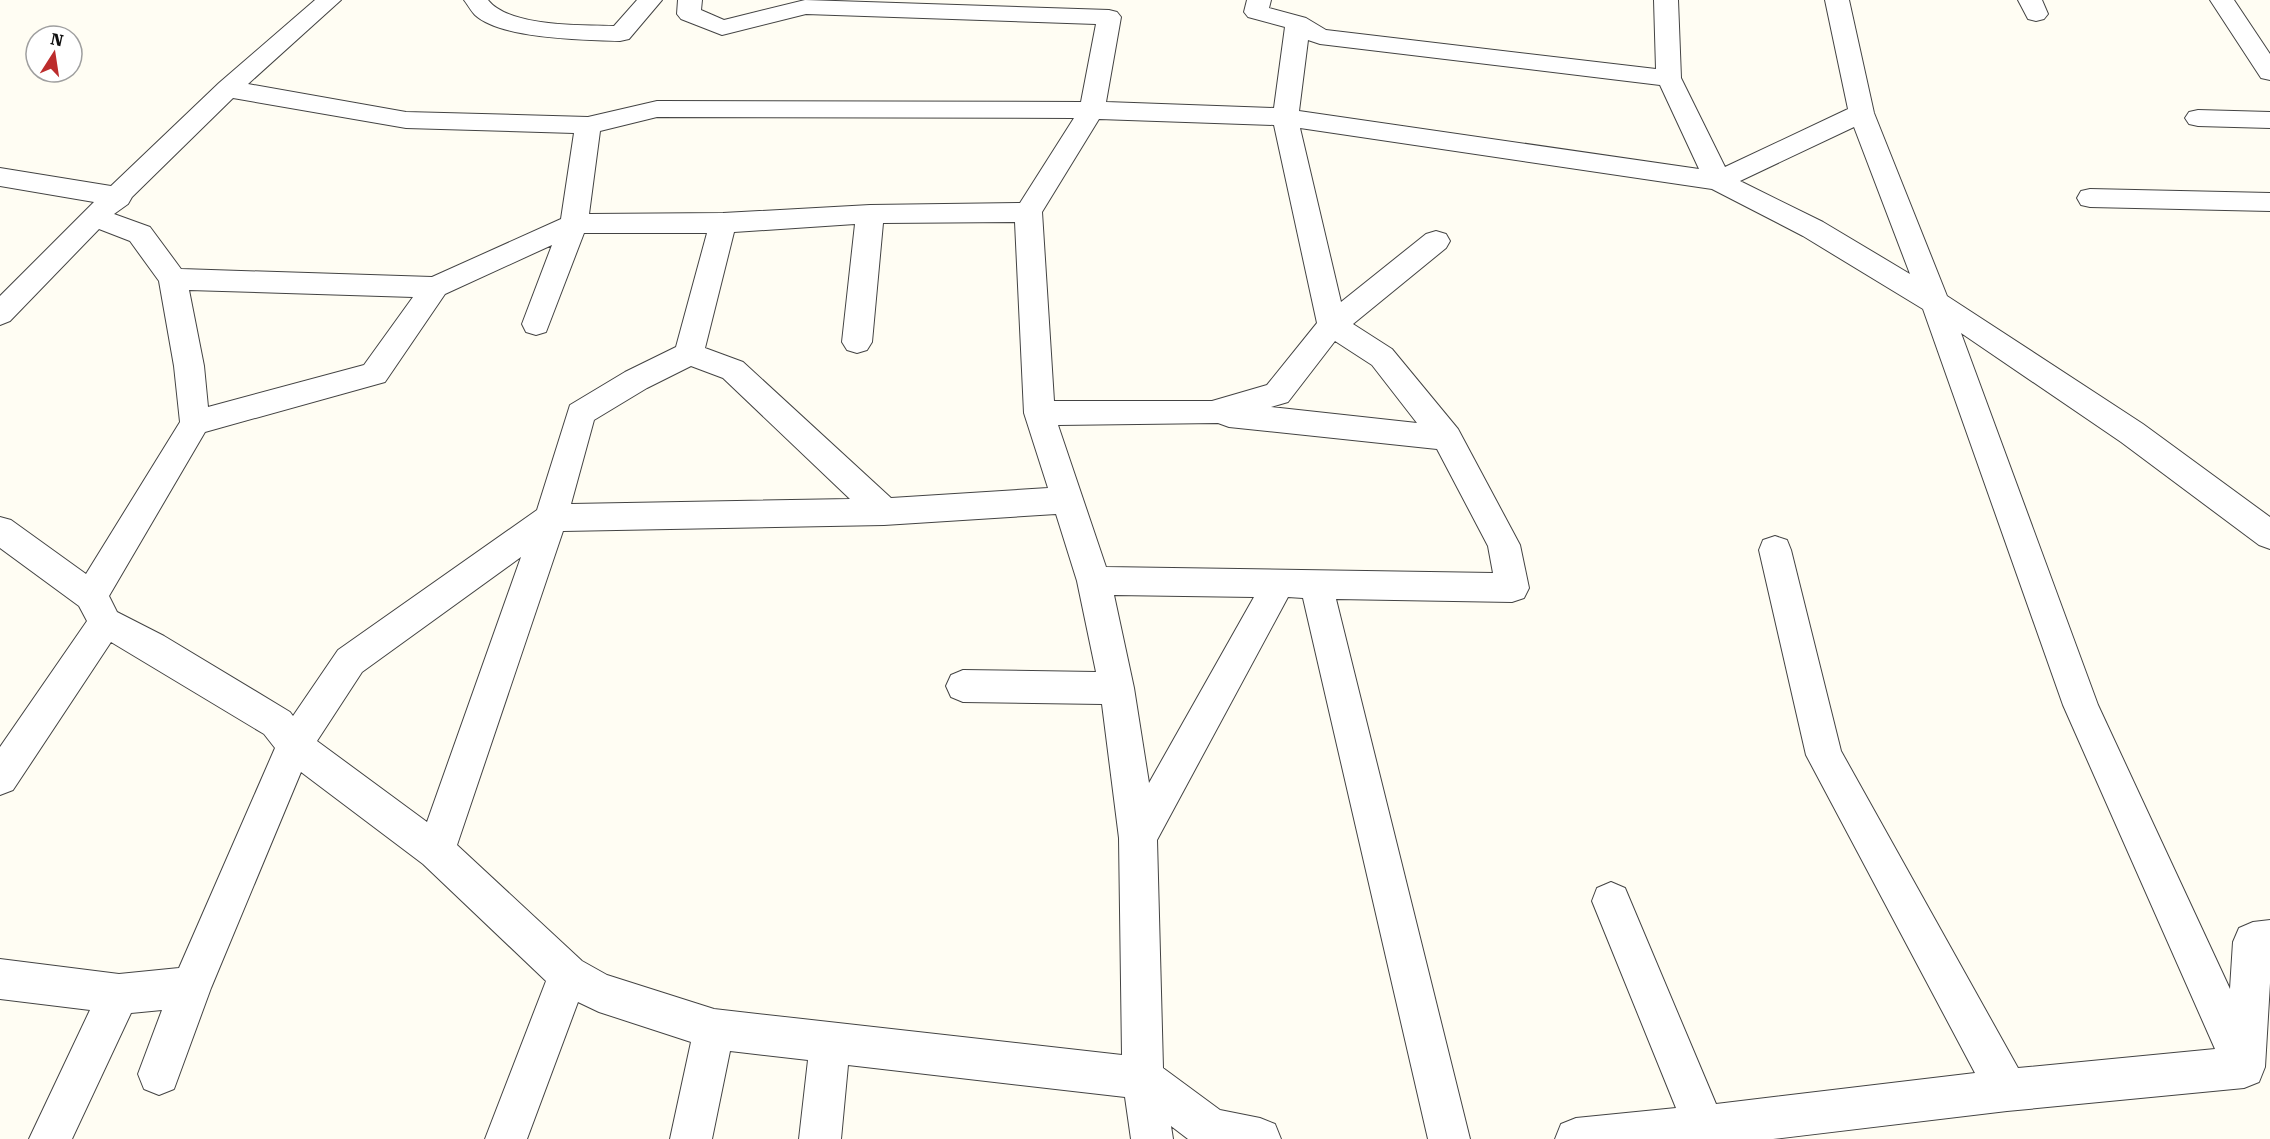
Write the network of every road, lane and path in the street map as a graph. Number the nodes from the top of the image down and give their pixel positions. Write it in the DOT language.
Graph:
graph roads {
  1 [pos="329,0"];
  2 [pos="476,0"];
  3 [pos="650,0"];
  4 [pos="690,0"];
  5 [pos="1259,0"];
  6 [pos="1666,0"];
  7 [pos="1837,0"];
  8 [pos="2222,0"];
  9 [pos="1298,23"];
  10 [pos="2270,72"];
  11 [pos="1669,78"];
  12 [pos="228,89"];
  13 [pos="1092,110"];
  14 [pos="1861,113"];
  15 [pos="1285,117"];
  16 [pos="2198,118"];
  17 [pos="2270,120"];
  18 [pos="588,125"];
  19 [pos="0,177"];
  20 [pos="1718,181"];
  21 [pos="119,196"];
  22 [pos="2090,198"];
  23 [pos="2270,202"];
  24 [pos="1028,212"];
  25 [pos="870,214"];
  26 [pos="95,217"];
  27 [pos="574,224"];
  28 [pos="723,224"];
  29 [pos="1436,241"];
  30 [pos="173,279"];
  31 [pos="435,287"];
  32 [pos="1935,302"];
  33 [pos="2,310"];
  34 [pos="536,324"];
  35 [pos="1332,325"];
  36 [pos="857,342"];
  37 [pos="689,354"];
  38 [pos="1039,413"];
  39 [pos="1212,413"];
  40 [pos="195,423"];
  41 [pos="1447,438"];
  42 [pos="1066,500"];
  43 [pos="884,512"];
  44 [pos="551,518"];
  45 [pos="0,530"];
  46 [pos="2270,535"];
  47 [pos="1775,550"];
  48 [pos="1094,581"];
  49 [pos="1279,583"];
  50 [pos="1316,584"];
  51 [pos="98,609"];
  52 [pos="963,686"];
  53 [pos="1117,688"];
  54 [pos="294,745"];
  55 [pos="0,778"];
  56 [pos="1138,838"];
  57 [pos="436,851"];
  58 [pos="1611,901"];
  59 [pos="2270,940"];
  60 [pos="568,975"];
  61 [pos="0,979"];
  62 [pos="191,987"];
  63 [pos="118,994"];
  64 [pos="714,1029"];
  65 [pos="830,1042"];
  66 [pos="2244,1067"];
  67 [pos="159,1074"];
  68 [pos="1143,1078"];
  69 [pos="2007,1090"];
  70 [pos="1708,1132"];
  71 [pos="50,1139"];
  72 [pos="506,1139"];
  73 [pos="691,1139"];
  74 [pos="820,1139"];
  75 [pos="1152,1139"];
  76 [pos="1260,1139"];
  77 [pos="1449,1139"];
  78 [pos="1576,1139"];
  1 -- 12 [label="street"];
  2 -- 3 [label="street"];
  4 -- 13 [label="street"];
  5 -- 9 [label="street"];
  6 -- 11 [label="street"];
  7 -- 14 [label="street"];
  8 -- 10 [label="street"];
  9 -- 11 [label="street"];
  9 -- 15 [label="street"];
  11 -- 20 [label="street"];
  12 -- 18 [label="street"];
  12 -- 21 [label="street"];
  13 -- 15 [label="street"];
  13 -- 18 [label="street"];
  13 -- 24 [label="street"];
  14 -- 20 [label="street"];
  14 -- 32 [label="street"];
  15 -- 20 [label="street"];
  15 -- 35 [label="street"];
  16 -- 17 [label="street"];
  18 -- 27 [label="street"];
  19 -- 21 [label="street"];
  20 -- 32 [label="street"];
  21 -- 26 [label="street"];
  22 -- 23 [label="street"];
  24 -- 25 [label="street"];
  24 -- 38 [label="street"];
  25 -- 28 [label="street"];
  25 -- 36 [label="street"];
  26 -- 30 [label="street"];
  26 -- 33 [label="street"];
  27 -- 28 [label="street"];
  27 -- 31 [label="street"];
  27 -- 34 [label="street"];
  28 -- 37 [label="street"];
  29 -- 35 [label="street"];
  30 -- 31 [label="street"];
  30 -- 40 [label="street"];
  31 -- 40 [label="street"];
  32 -- 46 [label="street"];
  32 -- 66 [label="street"];
  35 -- 39 [label="street"];
  35 -- 41 [label="street"];
  37 -- 43 [label="street"];
  37 -- 44 [label="street"];
  38 -- 39 [label="street"];
  38 -- 42 [label="street"];
  39 -- 41 [label="street"];
  40 -- 51 [label="street"];
  41 -- 50 [label="street"];
  42 -- 43 [label="street"];
  42 -- 48 [label="street"];
  43 -- 44 [label="street"];
  44 -- 54 [label="street"];
  44 -- 57 [label="street"];
  45 -- 51 [label="street"];
  47 -- 69 [label="street"];
  48 -- 49 [label="street"];
  48 -- 53 [label="street"];
  49 -- 50 [label="street"];
  49 -- 56 [label="street"];
  50 -- 77 [label="street"];
  51 -- 54 [label="street"];
  51 -- 55 [label="street"];
  52 -- 53 [label="street"];
  53 -- 56 [label="street"];
  54 -- 57 [label="street"];
  54 -- 62 [label="street"];
  56 -- 68 [label="street"];
  57 -- 60 [label="street"];
  58 -- 70 [label="street"];
  59 -- 66 [label="street"];
  60 -- 64 [label="street"];
  60 -- 72 [label="street"];
  61 -- 63 [label="street"];
  62 -- 63 [label="street"];
  62 -- 67 [label="street"];
  63 -- 71 [label="street"];
  64 -- 65 [label="street"];
  64 -- 73 [label="street"];
  65 -- 68 [label="street"];
  65 -- 74 [label="street"];
  66 -- 69 [label="street"];
  68 -- 75 [label="street"];
  68 -- 76 [label="street"];
  69 -- 70 [label="street"];
  70 -- 78 [label="street"];
}
